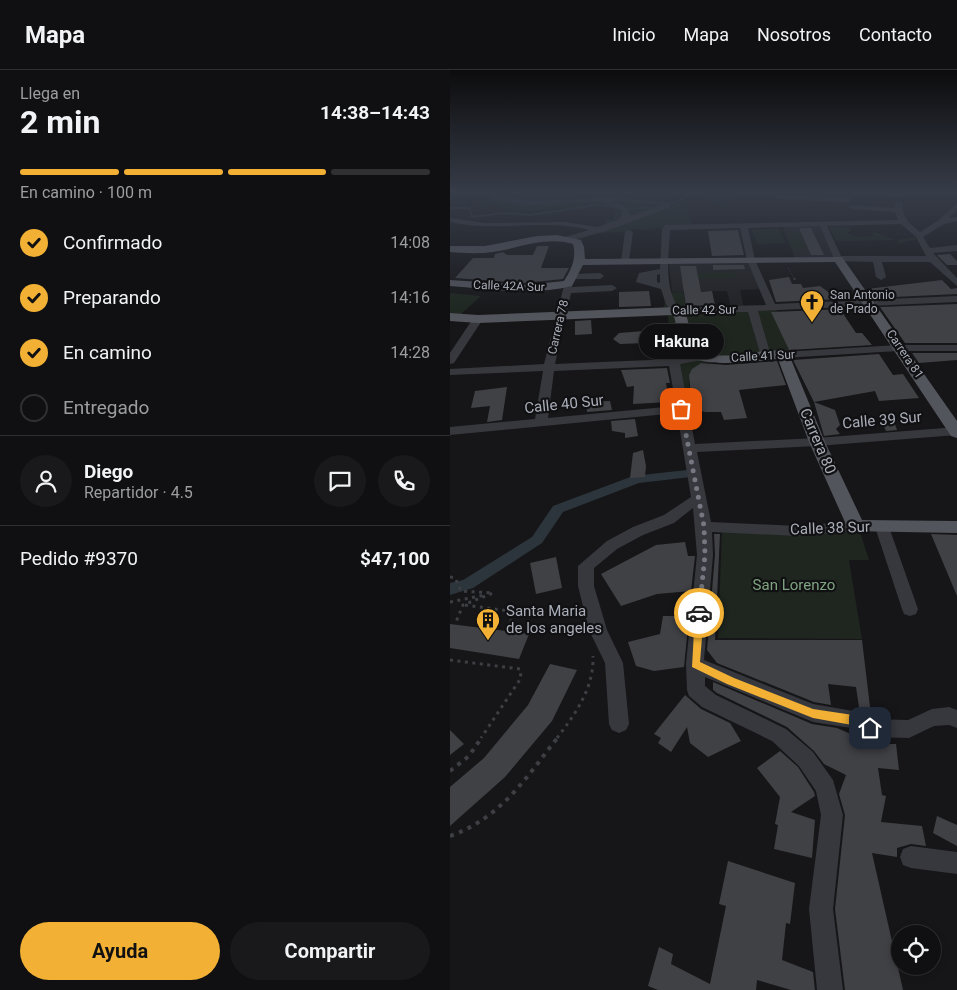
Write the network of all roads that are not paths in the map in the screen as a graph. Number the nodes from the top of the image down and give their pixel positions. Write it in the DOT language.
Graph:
graph roads {
  1 [pos="590,234"];
  2 [pos="629,234"];
  3 [pos="667,234"];
  4 [pos="745,234"];
  5 [pos="827,234"];
  6 [pos="917,234"];
  7 [pos="922,234"];
  8 [pos="919,236"];
  9 [pos="576,239"];
  10 [pos="957,248"];
  11 [pos="450,249"];
  12 [pos="930,255"];
  13 [pos="838,259"];
  14 [pos="751,260"];
  15 [pos="877,260"];
  16 [pos="625,261"];
  17 [pos="579,262"];
  18 [pos="665,266"];
  19 [pos="600,276"];
  20 [pos="882,276"];
  21 [pos="956,282"];
  22 [pos="450,283"];
  23 [pos="569,284"];
  24 [pos="666,287"];
  25 [pos="612,288"];
  26 [pos="957,299"];
  27 [pos="870,302"];
  28 [pos="772,308"];
  29 [pos="752,309"];
  30 [pos="676,311"];
  31 [pos="562,316"];
  32 [pos="450,317"];
  33 [pos="478,319"];
  34 [pos="901,348"];
  35 [pos="957,348"];
  36 [pos="783,355"];
  37 [pos="766,356"];
  38 [pos="680,358"];
  39 [pos="450,361"];
  40 [pos="549,367"];
  41 [pos="450,372"];
  42 [pos="681,409"];
  43 [pos="541,422"];
  44 [pos="450,432"];
  45 [pos="956,432"];
  46 [pos="817,442"];
  47 [pos="689,448"];
  48 [pos="699,500"];
  49 [pos="704,526"];
  50 [pos="856,526"];
  51 [pos="882,526"];
  52 [pos="957,527"];
  53 [pos="910,609"];
  54 [pos="695,664"];
  55 [pos="957,719"];
  56 [pos="619,724"];
  57 [pos="911,857"];
  58 [pos="957,863"];
  59 [pos="830,990"];
  1 -- 9 [label="street"];
  2 -- 16 [label="street"];
  3 -- 18 [label="street"];
  4 -- 14 [label="street"];
  5 -- 13 [label="street, Carrera 81"];
  6 -- 8 [label="street"];
  7 -- 8 [label="street"];
  8 -- 12 [label="street"];
  9 -- 11 [label="main road"];
  9 -- 17 [label="main road"];
  10 -- 12 [label="street"];
  12 -- 15 [label="street"];
  12 -- 21 [label="street"];
  13 -- 14 [label="main road"];
  13 -- 15 [label="street"];
  13 -- 27 [label="main road, Carrera 81"];
  14 -- 18 [label="main road"];
  14 -- 28 [label="street"];
  15 -- 20 [label="street"];
  16 -- 17 [label="main road"];
  16 -- 18 [label="main road"];
  17 -- 23 [label="main road, Carrera 78"];
  18 -- 24 [label="street"];
  18 -- 24 [label="street"];
  19 -- 23 [label="street"];
  22 -- 23 [label="main road, Calle 42A Sur"];
  23 -- 25 [label="street"];
  23 -- 31 [label="street, Carrera 78"];
  24 -- 30 [label="street"];
  26 -- 27 [label="street, Calle 42 Sur"];
  27 -- 28 [label="street, Calle 42 Sur"];
  27 -- 34 [label="main road, Carrera 81"];
  28 -- 29 [label="street, Calle 42 Sur"];
  29 -- 30 [label="street, Calle 42 Sur"];
  29 -- 37 [label="street"];
  30 -- 31 [label="main road, Calle 42 Sur"];
  30 -- 38 [label="main road"];
  31 -- 33 [label="main road, Calle 42 Sur"];
  31 -- 40 [label="street, Carrera 78"];
  32 -- 33 [label="main road, Calle 42 Sur"];
  33 -- 39 [label="street"];
  34 -- 35 [label="street, Calle 41 Sur"];
  34 -- 36 [label="street, Calle 41 Sur"];
  34 -- 45 [label="main road, Carrera 81"];
  36 -- 37 [label="main road, Calle 41 Sur"];
  36 -- 46 [label="main road, Carrera 80"];
  37 -- 38 [label="main road, Calle 41 Sur"];
  38 -- 40 [label="street"];
  38 -- 42 [label="street"];
  40 -- 41 [label="street"];
  40 -- 43 [label="street, Carrera 78"];
  42 -- 43 [label="street, Calle 40 Sur"];
  42 -- 47 [label="street"];
  43 -- 44 [label="street, Calle 40 Sur"];
  45 -- 46 [label="street, Calle 39 Sur"];
  46 -- 47 [label="street, Calle 39 Sur"];
  46 -- 50 [label="main road, Carrera 80"];
  47 -- 48 [label="street"];
  48 -- 49 [label="street"];
  48 -- 56 [label="street"];
  49 -- 50 [label="street, Calle 38 Sur"];
  49 -- 54 [label="street"];
  50 -- 51 [label="main road, Calle 38 Sur"];
  51 -- 52 [label="main road, Calle 38 Sur"];
  51 -- 53 [label="street"];
  54 -- 55 [label="street"];
  54 -- 59 [label="street"];
  57 -- 58 [label="street"];
}
